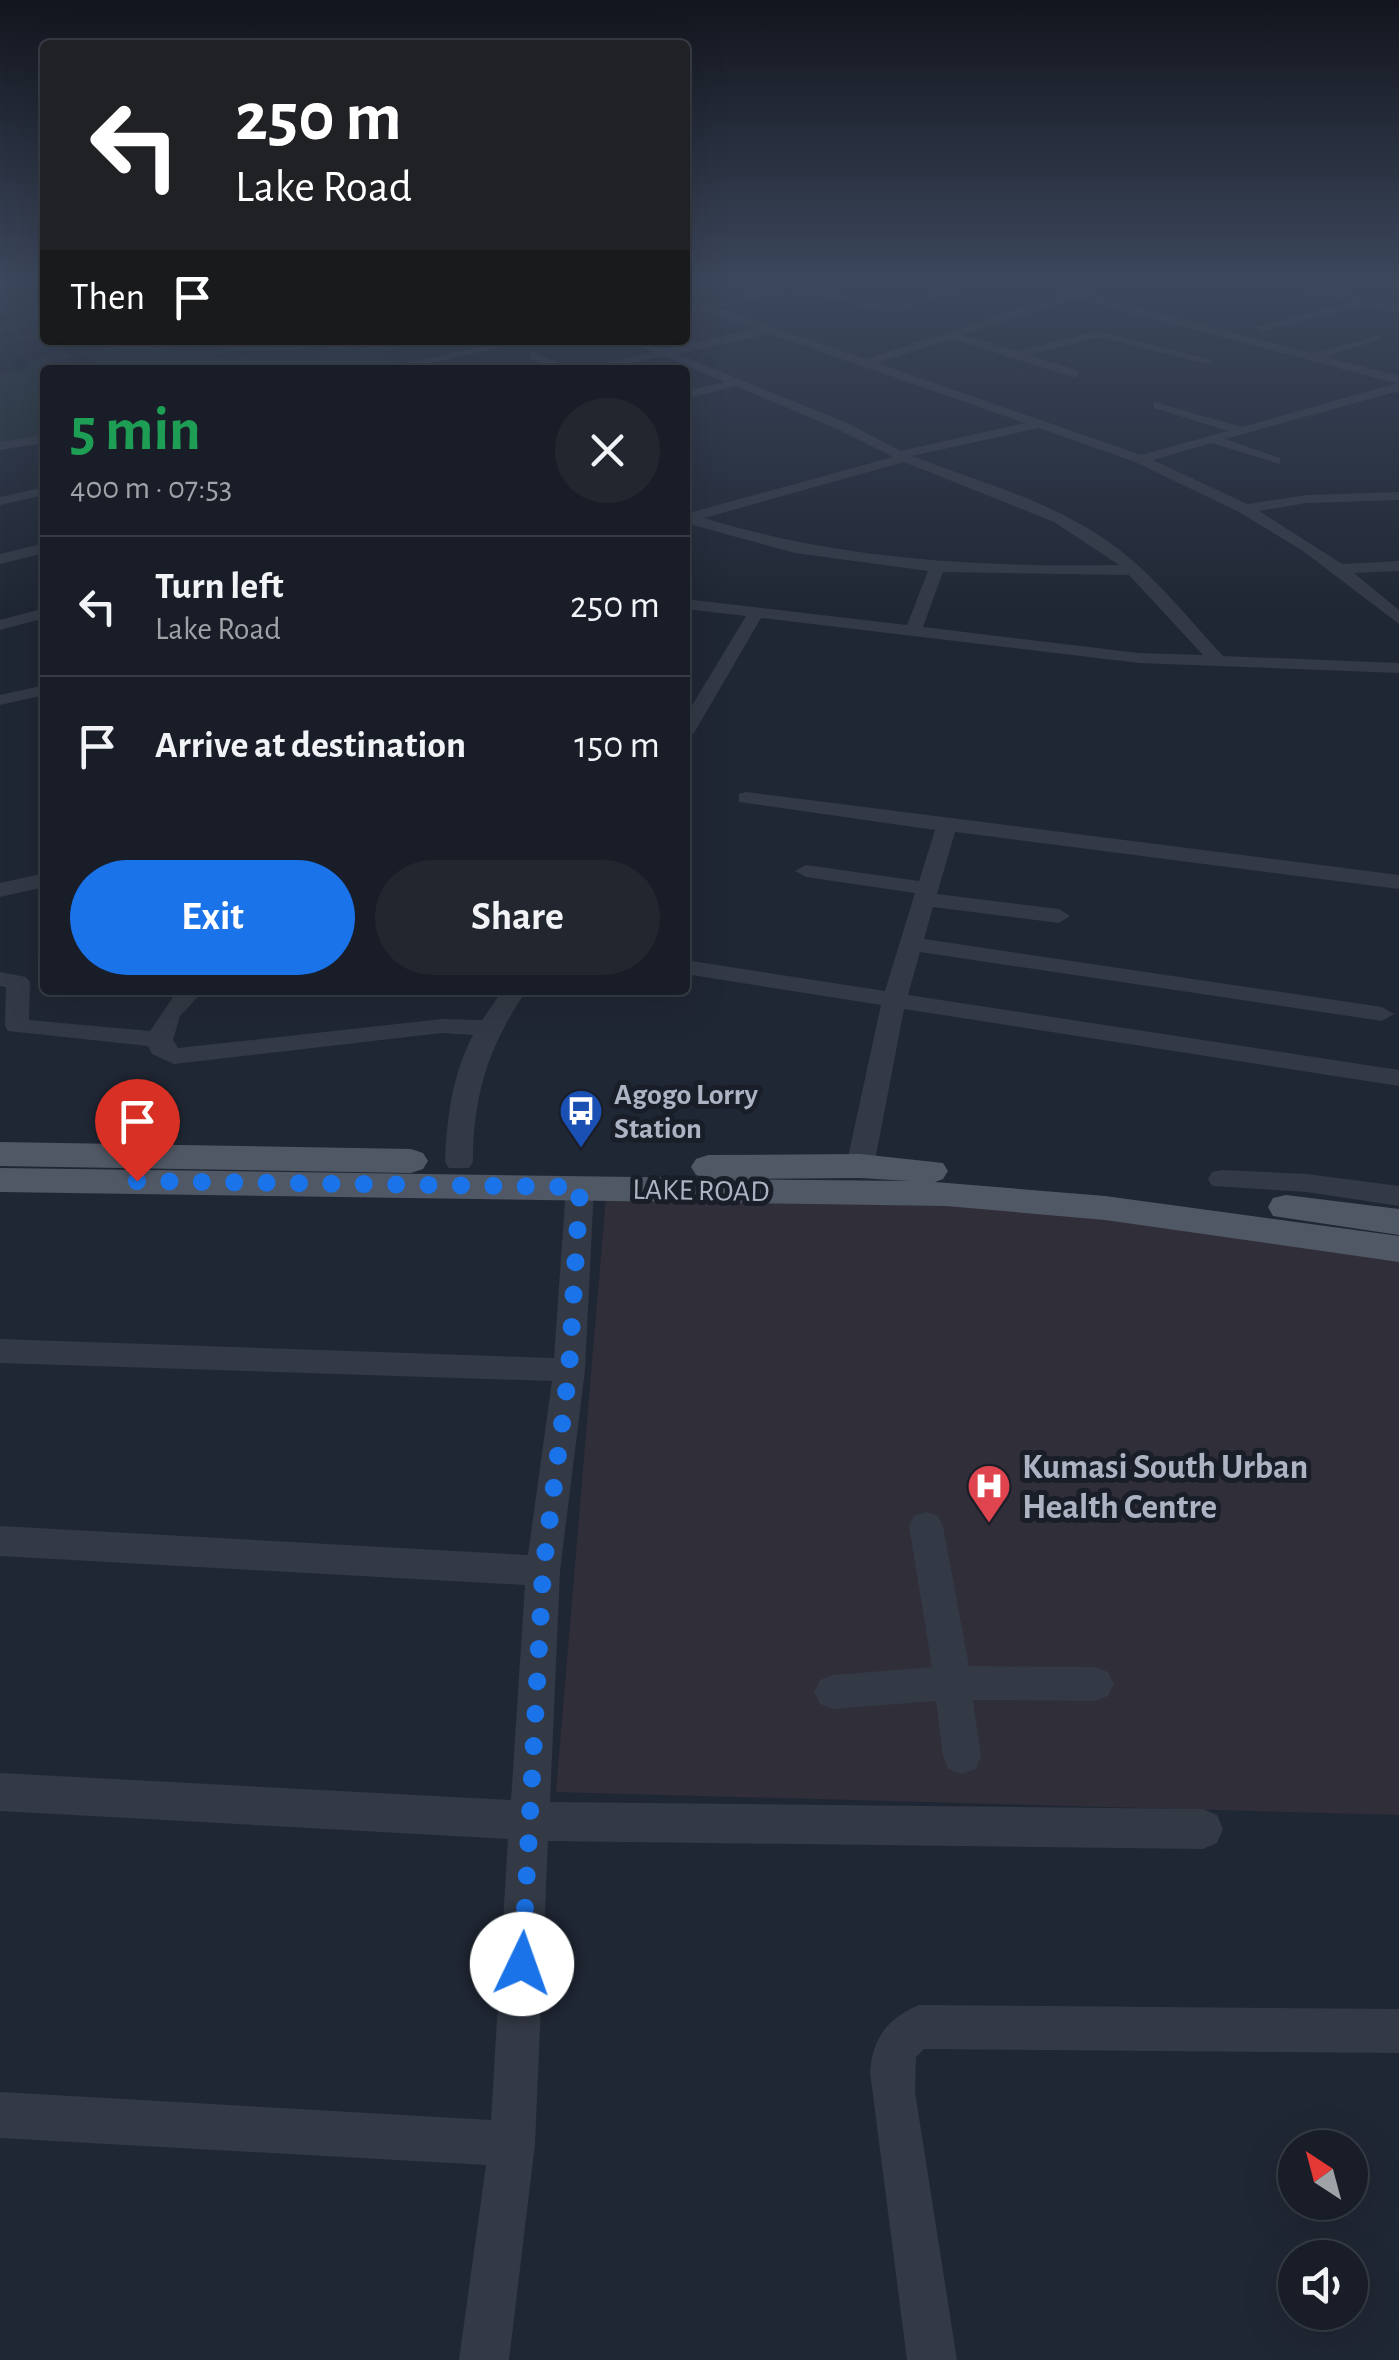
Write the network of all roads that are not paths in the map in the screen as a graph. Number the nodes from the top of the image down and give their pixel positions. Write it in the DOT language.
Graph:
graph roads {
  1 [pos="747,388"];
  2 [pos="938,388"];
  3 [pos="1383,388"];
  4 [pos="1158,405"];
  5 [pos="1040,424"];
  6 [pos="1244,432"];
  7 [pos="40,440"];
  8 [pos="1214,440"];
  9 [pos="0,446"];
  10 [pos="902,456"];
  11 [pos="1140,458"];
  12 [pos="1275,461"];
  13 [pos="40,492"];
  14 [pos="1399,496"];
  15 [pos="0,501"];
  16 [pos="1250,508"];
  17 [pos="690,518"];
  18 [pos="690,520"];
  19 [pos="40,549"];
  20 [pos="0,559"];
  21 [pos="938,565"];
  22 [pos="1399,566"];
  23 [pos="1342,569"];
  24 [pos="1133,570"];
  25 [pos="690,605"];
  26 [pos="756,613"];
  27 [pos="40,614"];
  28 [pos="1399,620"];
  29 [pos="0,625"];
  30 [pos="912,632"];
  31 [pos="1220,662"];
  32 [pos="1399,668"];
  33 [pos="40,691"];
  34 [pos="0,700"];
  35 [pos="690,724"];
  36 [pos="746,798"];
  37 [pos="947,824"];
  38 [pos="806,871"];
  39 [pos="40,881"];
  40 [pos="1399,882"];
  41 [pos="0,890"];
  42 [pos="924,894"];
  43 [pos="1059,916"];
  44 [pos="910,944"];
  45 [pos="690,969"];
  46 [pos="0,979"];
  47 [pos="187,995"];
  48 [pos="511,995"];
  49 [pos="894,1000"];
  50 [pos="1382,1014"];
  51 [pos="486,1028"];
  52 [pos="159,1038"];
  53 [pos="1399,1078"];
  54 [pos="0,1154"];
  55 [pos="459,1162"];
  56 [pos="860,1166"];
  57 [pos="1222,1179"];
  58 [pos="0,1180"];
  59 [pos="580,1187"];
  60 [pos="1399,1196"];
  61 [pos="1399,1222"];
  62 [pos="1399,1249"];
  63 [pos="0,1351"];
  64 [pos="569,1370"];
  65 [pos="926,1526"];
  66 [pos="0,1541"];
  67 [pos="543,1571"];
  68 [pos="950,1683"];
  69 [pos="1095,1684"];
  70 [pos="833,1692"];
  71 [pos="962,1756"];
  72 [pos="0,1792"];
  73 [pos="530,1821"];
  74 [pos="1203,1828"];
  75 [pos="1399,2031"];
  76 [pos="0,2116"];
  77 [pos="512,2144"];
  78 [pos="484,2360"];
  79 [pos="932,2360"];
  1 -- 10 [label="street"];
  2 -- 5 [label="street"];
  3 -- 6 [label="street"];
  4 -- 6 [label="street"];
  5 -- 10 [label="street"];
  5 -- 11 [label="street"];
  6 -- 8 [label="street"];
  7 -- 9 [label="street"];
  8 -- 11 [label="street"];
  8 -- 12 [label="street"];
  10 -- 17 [label="street"];
  10 -- 24 [label="street"];
  11 -- 16 [label="street"];
  13 -- 15 [label="street"];
  14 -- 16 [label="street"];
  16 -- 23 [label="street"];
  18 -- 21 [label="street"];
  19 -- 20 [label="street"];
  21 -- 24 [label="street"];
  21 -- 30 [label="street"];
  22 -- 23 [label="street"];
  23 -- 28 [label="street"];
  24 -- 31 [label="street"];
  25 -- 26 [label="street"];
  26 -- 30 [label="street"];
  26 -- 35 [label="street"];
  27 -- 29 [label="street"];
  30 -- 31 [label="street"];
  31 -- 32 [label="street"];
  33 -- 34 [label="street"];
  36 -- 37 [label="street"];
  37 -- 40 [label="street"];
  37 -- 42 [label="street"];
  38 -- 42 [label="street"];
  39 -- 41 [label="street"];
  42 -- 43 [label="street"];
  42 -- 44 [label="street"];
  44 -- 49 [label="street"];
  44 -- 50 [label="street"];
  45 -- 49 [label="street"];
  46 -- 52 [label="street"];
  47 -- 52 [label="street"];
  48 -- 51 [label="street"];
  49 -- 53 [label="street"];
  49 -- 56 [label="street"];
  51 -- 52 [label="street"];
  51 -- 55 [label="street"];
  54 -- 55 [label="main road, LAKE ROAD"];
  55 -- 56 [label="main road, LAKE ROAD"];
  56 -- 61 [label="main road, LAKE ROAD"];
  57 -- 60 [label="street"];
  58 -- 59 [label="main road, LAKE ROAD"];
  59 -- 62 [label="main road, LAKE ROAD"];
  59 -- 64 [label="street"];
  63 -- 64 [label="street"];
  64 -- 67 [label="street"];
  65 -- 68 [label="street"];
  66 -- 67 [label="street"];
  67 -- 73 [label="street"];
  68 -- 69 [label="street"];
  68 -- 70 [label="street"];
  68 -- 71 [label="street"];
  72 -- 73 [label="street"];
  73 -- 74 [label="street"];
  73 -- 77 [label="street"];
  75 -- 79 [label="street"];
  76 -- 77 [label="street"];
  77 -- 78 [label="street"];
}
